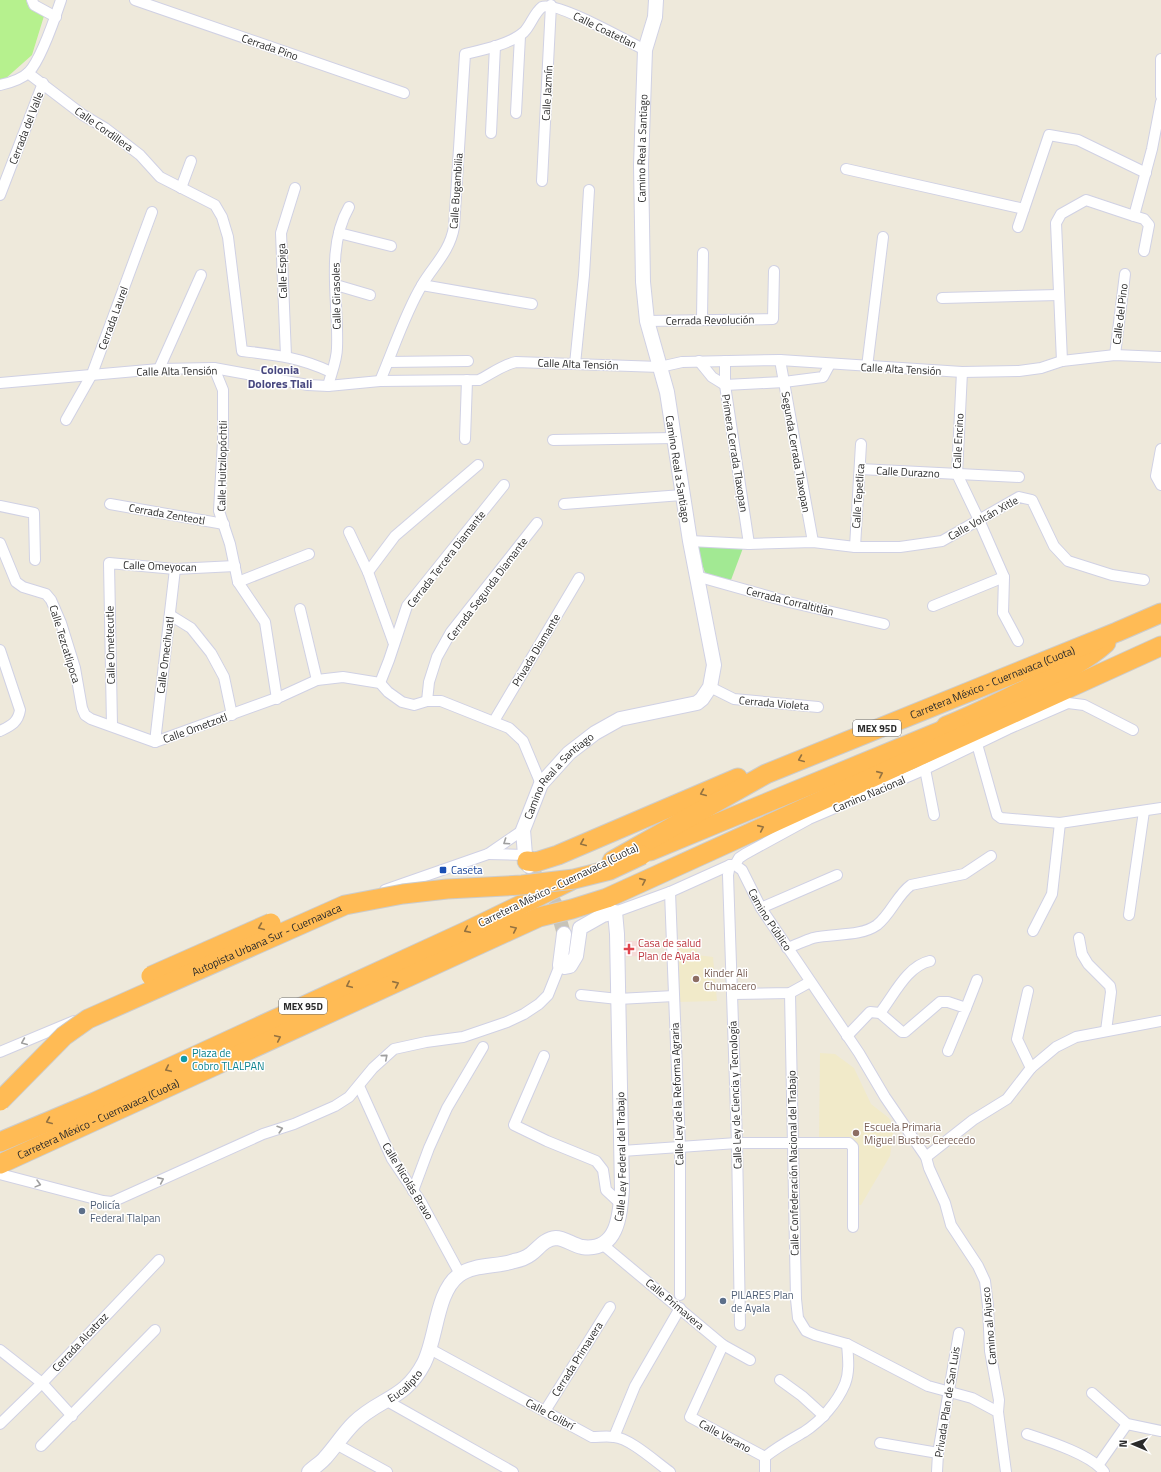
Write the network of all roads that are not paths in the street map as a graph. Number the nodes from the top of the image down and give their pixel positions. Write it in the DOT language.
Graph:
graph roads {
  1 [pos="32,0"];
  2 [pos="61,0"];
  3 [pos="135,0"];
  4 [pos="656,0"];
  5 [pos="551,5"];
  6 [pos="56,17"];
  7 [pos="520,36"];
  8 [pos="495,46"];
  9 [pos="645,50"];
  10 [pos="1161,59"];
  11 [pos="28,73"];
  12 [pos="43,83"];
  13 [pos="0,85"];
  14 [pos="404,93"];
  15 [pos="1161,96"];
  16 [pos="1161,102"];
  17 [pos="516,113"];
  18 [pos="491,134"];
  19 [pos="191,161"];
  20 [pos="846,168"];
  21 [pos="1146,173"];
  22 [pos="542,180"];
  23 [pos="181,188"];
  24 [pos="294,188"];
  25 [pos="589,190"];
  26 [pos="0,195"];
  27 [pos="349,207"];
  28 [pos="1024,209"];
  29 [pos="152,212"];
  30 [pos="1134,216"];
  31 [pos="1018,227"];
  32 [pos="339,233"];
  33 [pos="883,237"];
  34 [pos="391,246"];
  35 [pos="1144,252"];
  36 [pos="703,253"];
  37 [pos="774,271"];
  38 [pos="1125,274"];
  39 [pos="201,275"];
  40 [pos="336,285"];
  41 [pos="422,285"];
  42 [pos="370,295"];
  43 [pos="1059,295"];
  44 [pos="942,298"];
  45 [pos="532,304"];
  46 [pos="702,319"];
  47 [pos="647,321"];
  48 [pos="1115,355"];
  49 [pos="286,356"];
  50 [pos="1161,357"];
  51 [pos="780,360"];
  52 [pos="468,361"];
  53 [pos="699,361"];
  54 [pos="725,361"];
  55 [pos="1062,361"];
  56 [pos="388,362"];
  57 [pos="575,364"];
  58 [pos="830,364"];
  59 [pos="660,366"];
  60 [pos="867,367"];
  61 [pos="214,368"];
  62 [pos="159,369"];
  63 [pos="332,372"];
  64 [pos="962,372"];
  65 [pos="92,374"];
  66 [pos="467,380"];
  67 [pos="380,381"];
  68 [pos="784,382"];
  69 [pos="0,383"];
  70 [pos="725,385"];
  71 [pos="328,386"];
  72 [pos="66,420"];
  73 [pos="674,438"];
  74 [pos="465,439"];
  75 [pos="553,440"];
  76 [pos="861,444"];
  77 [pos="1161,449"];
  78 [pos="478,464"];
  79 [pos="860,469"];
  80 [pos="957,474"];
  81 [pos="1019,477"];
  82 [pos="504,485"];
  83 [pos="1161,485"];
  84 [pos="682,495"];
  85 [pos="110,504"];
  86 [pos="564,504"];
  87 [pos="0,506"];
  88 [pos="979,520"];
  89 [pos="224,524"];
  90 [pos="537,524"];
  91 [pos="349,532"];
  92 [pos="690,541"];
  93 [pos="813,542"];
  94 [pos="0,543"];
  95 [pos="749,544"];
  96 [pos="855,547"];
  97 [pos="309,554"];
  98 [pos="35,560"];
  99 [pos="108,563"];
  100 [pos="235,566"];
  101 [pos="175,569"];
  102 [pos="368,572"];
  103 [pos="696,576"];
  104 [pos="1004,576"];
  105 [pos="579,578"];
  106 [pos="1144,580"];
  107 [pos="238,582"];
  108 [pos="932,606"];
  109 [pos="300,609"];
  110 [pos="1161,613"];
  111 [pos="170,615"];
  112 [pos="884,624"];
  113 [pos="1117,632"];
  114 [pos="1161,633"];
  115 [pos="1018,641"];
  116 [pos="394,644"];
  117 [pos="1161,646"];
  118 [pos="0,650"];
  119 [pos="317,680"];
  120 [pos="380,683"];
  121 [pos="710,686"];
  122 [pos="277,698"];
  123 [pos="427,701"];
  124 [pos="818,707"];
  125 [pos="232,715"];
  126 [pos="91,719"];
  127 [pos="494,721"];
  128 [pos="112,726"];
  129 [pos="1133,730"];
  130 [pos="0,731"];
  131 [pos="155,742"];
  132 [pos="977,744"];
  133 [pos="830,747"];
  134 [pos="862,760"];
  135 [pos="925,769"];
  136 [pos="766,774"];
  137 [pos="541,784"];
  138 [pos="1161,808"];
  139 [pos="1144,811"];
  140 [pos="934,815"];
  141 [pos="1060,823"];
  142 [pos="524,830"];
  143 [pos="488,854"];
  144 [pos="991,856"];
  145 [pos="527,861"];
  146 [pos="732,866"];
  147 [pos="573,874"];
  148 [pos="837,875"];
  149 [pos="670,892"];
  150 [pos="762,908"];
  151 [pos="615,912"];
  152 [pos="1129,915"];
  153 [pos="1032,931"];
  154 [pos="564,934"];
  155 [pos="1079,938"];
  156 [pos="787,948"];
  157 [pos="930,961"];
  158 [pos="560,965"];
  159 [pos="976,980"];
  160 [pos="810,982"];
  161 [pos="1028,991"];
  162 [pos="790,993"];
  163 [pos="732,994"];
  164 [pos="581,995"];
  165 [pos="674,996"];
  166 [pos="618,999"];
  167 [pos="966,1008"];
  168 [pos="880,1013"];
  169 [pos="1161,1021"];
  170 [pos="1106,1031"];
  171 [pos="847,1036"];
  172 [pos="483,1047"];
  173 [pos="948,1051"];
  174 [pos="0,1052"];
  175 [pos="544,1056"];
  176 [pos="1031,1068"];
  177 [pos="0,1084"];
  178 [pos="359,1086"];
  179 [pos="0,1102"];
  180 [pos="0,1142"];
  181 [pos="793,1142"];
  182 [pos="737,1143"];
  183 [pos="680,1147"];
  184 [pos="622,1151"];
  185 [pos="926,1157"];
  186 [pos="0,1164"];
  187 [pos="0,1174"];
  188 [pos="413,1191"];
  189 [pos="621,1204"];
  190 [pos="853,1227"];
  191 [pos="602,1244"];
  192 [pos="159,1260"];
  193 [pos="460,1274"];
  194 [pos="680,1295"];
  195 [pos="610,1307"];
  196 [pos="680,1308"];
  197 [pos="740,1325"];
  198 [pos="155,1330"];
  199 [pos="959,1333"];
  200 [pos="847,1344"];
  201 [pos="723,1345"];
  202 [pos="430,1349"];
  203 [pos="0,1350"];
  204 [pos="750,1360"];
  205 [pos="780,1380"];
  206 [pos="42,1383"];
  207 [pos="947,1392"];
  208 [pos="1092,1394"];
  209 [pos="387,1401"];
  210 [pos="545,1411"];
  211 [pos="72,1416"];
  212 [pos="824,1416"];
  213 [pos="999,1416"];
  214 [pos="0,1424"];
  215 [pos="1127,1424"];
  216 [pos="1161,1431"];
  217 [pos="1027,1434"];
  218 [pos="614,1437"];
  219 [pos="880,1443"];
  220 [pos="336,1444"];
  221 [pos="41,1446"];
  222 [pos="938,1453"];
  223 [pos="765,1458"];
  224 [pos="1097,1468"];
  225 [pos="309,1472"];
  226 [pos="387,1472"];
  227 [pos="513,1472"];
  228 [pos="670,1472"];
  229 [pos="765,1472"];
  230 [pos="937,1472"];
  231 [pos="1006,1472"];
  1 -- 6 [label="street"];
  2 -- 6 [label="street"];
  3 -- 14 [label="street, Cerrada Pino"];
  4 -- 9 [label="street, Camino Real a Santiago"];
  5 -- 7 [label="street"];
  5 -- 9 [label="street, Calle Coatetlan"];
  5 -- 22 [label="street, Calle Jazmín"];
  6 -- 11 [label="street"];
  7 -- 8 [label="street"];
  7 -- 17 [label="street"];
  8 -- 18 [label="street"];
  8 -- 41 [label="street, Calle Bugambilia"];
  9 -- 47 [label="street, Camino Real a Santiago"];
  10 -- 15 [label="street"];
  11 -- 12 [label="street, Calle Cordillera"];
  11 -- 13 [label="street"];
  12 -- 23 [label="street, Calle Cordillera"];
  12 -- 26 [label="street, Cerrada del Valle"];
  16 -- 21 [label="street"];
  19 -- 23 [label="street"];
  20 -- 28 [label="street"];
  21 -- 28 [label="street"];
  21 -- 30 [label="street"];
  23 -- 49 [label="street, Calle Cordillera"];
  24 -- 49 [label="street, Calle Espiga"];
  25 -- 57 [label="street"];
  27 -- 32 [label="street, Calle Girasoles"];
  28 -- 31 [label="street"];
  29 -- 65 [label="street, Cerrada Laurel"];
  30 -- 35 [label="street"];
  30 -- 43 [label="street"];
  32 -- 34 [label="street"];
  32 -- 40 [label="street, Calle Girasoles"];
  33 -- 60 [label="street"];
  36 -- 46 [label="street"];
  37 -- 46 [label="street, Cerrada Revolución"];
  38 -- 48 [label="street, Calle del Pino"];
  39 -- 62 [label="street"];
  40 -- 42 [label="street"];
  40 -- 63 [label="street, Calle Girasoles"];
  41 -- 45 [label="street"];
  41 -- 56 [label="street, Calle Bugambilia"];
  43 -- 44 [label="street"];
  43 -- 55 [label="street"];
  46 -- 47 [label="street, Cerrada Revolución"];
  47 -- 59 [label="street, Camino Real a Santiago"];
  48 -- 50 [label="street, Calle Alta Tensión"];
  48 -- 55 [label="street, Calle Alta Tensión"];
  49 -- 63 [label="street"];
  51 -- 54 [label="street, Calle Alta Tensión"];
  51 -- 58 [label="street, Calle Alta Tensión"];
  51 -- 68 [label="street, Segunda Cerrada Tlaxopan"];
  52 -- 56 [label="street"];
  53 -- 54 [label="street, Calle Alta Tensión"];
  53 -- 59 [label="street, Calle Alta Tensión"];
  53 -- 70 [label="street"];
  54 -- 70 [label="street, Primera Cerrada Tlaxopan"];
  55 -- 64 [label="street, Calle Alta Tensión"];
  56 -- 67 [label="street, Calle Bugambilia"];
  57 -- 59 [label="street, Calle Alta Tensión"];
  57 -- 66 [label="street, Calle Alta Tensión"];
  58 -- 60 [label="street, Calle Alta Tensión"];
  58 -- 68 [label="street"];
  59 -- 73 [label="street, Camino Real a Santiago"];
  60 -- 64 [label="street, Calle Alta Tensión"];
  61 -- 62 [label="street, Calle Alta Tensión"];
  61 -- 71 [label="street, Calle Alta Tensión"];
  61 -- 89 [label="street, Calle Huitzilopóchtli"];
  62 -- 65 [label="street, Calle Alta Tensión"];
  63 -- 71 [label="street, Calle Girasoles"];
  64 -- 80 [label="street, Calle Encino"];
  65 -- 69 [label="street, Calle Alta Tensión"];
  65 -- 72 [label="street, Cerrada Laurel"];
  66 -- 67 [label="street, Calle Alta Tensión"];
  66 -- 74 [label="street"];
  67 -- 71 [label="street, Calle Alta Tensión"];
  68 -- 70 [label="street"];
  68 -- 93 [label="street, Segunda Cerrada Tlaxopan"];
  70 -- 95 [label="street, Primera Cerrada Tlaxopan"];
  73 -- 75 [label="street"];
  73 -- 84 [label="street, Camino Real a Santiago"];
  76 -- 79 [label="street, Calle Tepetlica"];
  77 -- 83 [label="street"];
  78 -- 102 [label="street"];
  79 -- 80 [label="street, Calle Durazno"];
  79 -- 96 [label="street, Calle Tepetlica"];
  80 -- 81 [label="street, Calle Durazno"];
  80 -- 88 [label="street, Calle Encino"];
  82 -- 116 [label="street, Cerrada Tercera Diamante"];
  84 -- 86 [label="street"];
  84 -- 92 [label="street, Camino Real a Santiago"];
  85 -- 89 [label="street, Cerrada Zenteotl"];
  87 -- 98 [label="street"];
  88 -- 96 [label="street, Calle Volcán Xitle"];
  88 -- 104 [label="street, Calle Encino"];
  88 -- 106 [label="street, Calle Volcán Xitle"];
  89 -- 100 [label="street, Calle Huitzilopóchtli"];
  90 -- 123 [label="street, Cerrada Segunda Diamante"];
  91 -- 102 [label="street"];
  92 -- 95 [label="street, Calle Volcán Xitle"];
  92 -- 103 [label="street, Camino Real a Santiago"];
  93 -- 95 [label="street, Calle Volcán Xitle"];
  93 -- 96 [label="street, Calle Volcán Xitle"];
  94 -- 126 [label="street, Calle Tezcatlipoca"];
  97 -- 107 [label="street"];
  99 -- 101 [label="street, Calle Omeyocan"];
  99 -- 128 [label="street, Calle Ometecutle"];
  100 -- 101 [label="street, Calle Omeyocan"];
  100 -- 107 [label="street, Calle Huitzilopóchtli"];
  101 -- 111 [label="street, Calle Omecihuatl"];
  102 -- 116 [label="street"];
  103 -- 112 [label="street, Cerrada Corraltitlán"];
  103 -- 121 [label="street, Camino Real a Santiago"];
  104 -- 108 [label="street"];
  104 -- 115 [label="street, Calle Encino"];
  105 -- 127 [label="street, Privada Diamante"];
  107 -- 122 [label="street, Calle Huitzilopóchtli"];
  109 -- 119 [label="street"];
  110 -- 113 [label="highway, Carretera México - Cuernavaca (Cuota) / MEX 95D"];
  111 -- 125 [label="street"];
  111 -- 131 [label="street, Calle Omecihuatl"];
  113 -- 133 [label="highway, Carretera México - Cuernavaca (Cuota) / MEX 95D"];
  113 -- 134 [label="highway"];
  114 -- 147 [label="highway, bridge"];
  116 -- 120 [label="street, Cerrada Tercera Diamante"];
  186 -- 117 [label="highway, Carretera México - Cuernavaca (Cuota) / MEX 95D, one-way"];
  118 -- 130 [label="street"];
  119 -- 120 [label="street, Calle Ometzotl"];
  119 -- 122 [label="street, Calle Ometzotl"];
  120 -- 123 [label="street"];
  121 -- 124 [label="street, Cerrada Violeta"];
  121 -- 137 [label="street, Camino Real a Santiago"];
  122 -- 125 [label="street, Calle Ometzotl"];
  123 -- 127 [label="street"];
  125 -- 131 [label="street, Calle Ometzotl"];
  126 -- 128 [label="street, Calle Ometzotl"];
  127 -- 137 [label="street"];
  128 -- 131 [label="street, Calle Ometzotl"];
  129 -- 132 [label="street, Camino Nacional"];
  132 -- 135 [label="street, Camino Nacional"];
  132 -- 141 [label="street"];
  133 -- 134 [label="highway"];
  133 -- 136 [label="highway, Carretera México - Cuernavaca (Cuota) / MEX 95D, one-way"];
  134 -- 147 [label="highway"];
  135 -- 140 [label="street"];
  135 -- 146 [label="street, Camino Nacional"];
  136 -- 145 [label="highway, one-way"];
  136 -- 180 [label="highway, Carretera México - Cuernavaca (Cuota) / MEX 95D, one-way"];
  137 -- 142 [label="street, Camino Real a Santiago"];
  138 -- 139 [label="street"];
  139 -- 141 [label="street"];
  139 -- 152 [label="street"];
  141 -- 153 [label="street"];
  142 -- 143 [label="street, one-way"];
  142 -- 145 [label="street"];
  143 -- 145 [label="street"];
  143 -- 174 [label="street, one-way"];
  144 -- 156 [label="street"];
  146 -- 149 [label="street"];
  146 -- 150 [label="street, Camino Público"];
  146 -- 163 [label="street, Calle Ley de Ciencia y Tecnología"];
  147 -- 177 [label="highway, Autopista Urbana Sur - Cuernavaca, one-way, bridge"];
  147 -- 179 [label="highway, Autopista Urbana Sur - Cuernavaca, bridge"];
  148 -- 150 [label="street"];
  149 -- 151 [label="street"];
  149 -- 165 [label="street, Calle Ley de la Reforma Agraria"];
  150 -- 156 [label="street, Camino Público"];
  151 -- 158 [label="street"];
  151 -- 166 [label="street, Calle Ley Federal del Trabajo"];
  154 -- 158 [label="street"];
  155 -- 170 [label="street"];
  156 -- 160 [label="street, Camino Público"];
  157 -- 168 [label="street"];
  178 -- 158 [label="street, one-way"];
  159 -- 167 [label="street"];
  160 -- 162 [label="street"];
  160 -- 171 [label="street, Camino Público"];
  161 -- 176 [label="street"];
  162 -- 163 [label="street"];
  162 -- 181 [label="street, Calle Confederación Nacional del Trabajo"];
  163 -- 182 [label="street, Calle Ley de Ciencia y Tecnología"];
  164 -- 166 [label="street"];
  165 -- 166 [label="street"];
  165 -- 183 [label="street, Calle Ley de la Reforma Agraria"];
  166 -- 184 [label="street, Calle Ley Federal del Trabajo"];
  167 -- 168 [label="street"];
  167 -- 173 [label="street"];
  168 -- 171 [label="street"];
  169 -- 170 [label="street"];
  170 -- 176 [label="street"];
  171 -- 185 [label="street, Camino Público"];
  172 -- 188 [label="street"];
  175 -- 189 [label="street"];
  176 -- 185 [label="street"];
  187 -- 178 [label="street, one-way"];
  178 -- 188 [label="street, Calle Nicolás Bravo"];
  181 -- 182 [label="street"];
  181 -- 190 [label="street"];
  181 -- 200 [label="street, Calle Confederación Nacional del Trabajo"];
  182 -- 183 [label="street"];
  182 -- 197 [label="street, Calle Ley de Ciencia y Tecnología"];
  183 -- 184 [label="street"];
  183 -- 194 [label="street, Calle Ley de la Reforma Agraria"];
  184 -- 189 [label="street, Calle Ley Federal del Trabajo"];
  185 -- 213 [label="street, Camino al Ajusco"];
  188 -- 193 [label="street, Calle Nicolás Bravo"];
  189 -- 191 [label="street, Calle Ley Federal del Trabajo"];
  191 -- 193 [label="street"];
  191 -- 196 [label="street, Calle Primavera"];
  192 -- 206 [label="street, Cerrada Alcatraz"];
  193 -- 202 [label="street, Eucalipto"];
  195 -- 210 [label="street, Cerrada Primavera"];
  196 -- 201 [label="street, Calle Primavera"];
  196 -- 218 [label="street"];
  198 -- 211 [label="street"];
  199 -- 207 [label="street, Privada Plan de San Luis"];
  200 -- 207 [label="street"];
  200 -- 212 [label="street"];
  201 -- 204 [label="street, Calle Primavera"];
  201 -- 223 [label="street, Calle Verano"];
  202 -- 209 [label="street, Eucalipto"];
  202 -- 210 [label="street, Calle Colibrí"];
  203 -- 206 [label="street"];
  205 -- 212 [label="street"];
  206 -- 211 [label="street"];
  206 -- 214 [label="street, Cerrada Alcatraz"];
  207 -- 213 [label="street"];
  207 -- 222 [label="street, Privada Plan de San Luis"];
  208 -- 215 [label="street"];
  209 -- 220 [label="street, Eucalipto"];
  209 -- 227 [label="street"];
  210 -- 218 [label="street, Calle Colibrí"];
  211 -- 221 [label="street"];
  212 -- 223 [label="street"];
  213 -- 231 [label="street, Camino al Ajusco"];
  215 -- 216 [label="street"];
  215 -- 224 [label="street"];
  217 -- 224 [label="street"];
  218 -- 228 [label="street, Calle Colibrí"];
  219 -- 222 [label="street"];
  220 -- 225 [label="street, Eucalipto"];
  220 -- 226 [label="street"];
  222 -- 230 [label="street, Privada Plan de San Luis"];
  223 -- 229 [label="street"];
}
